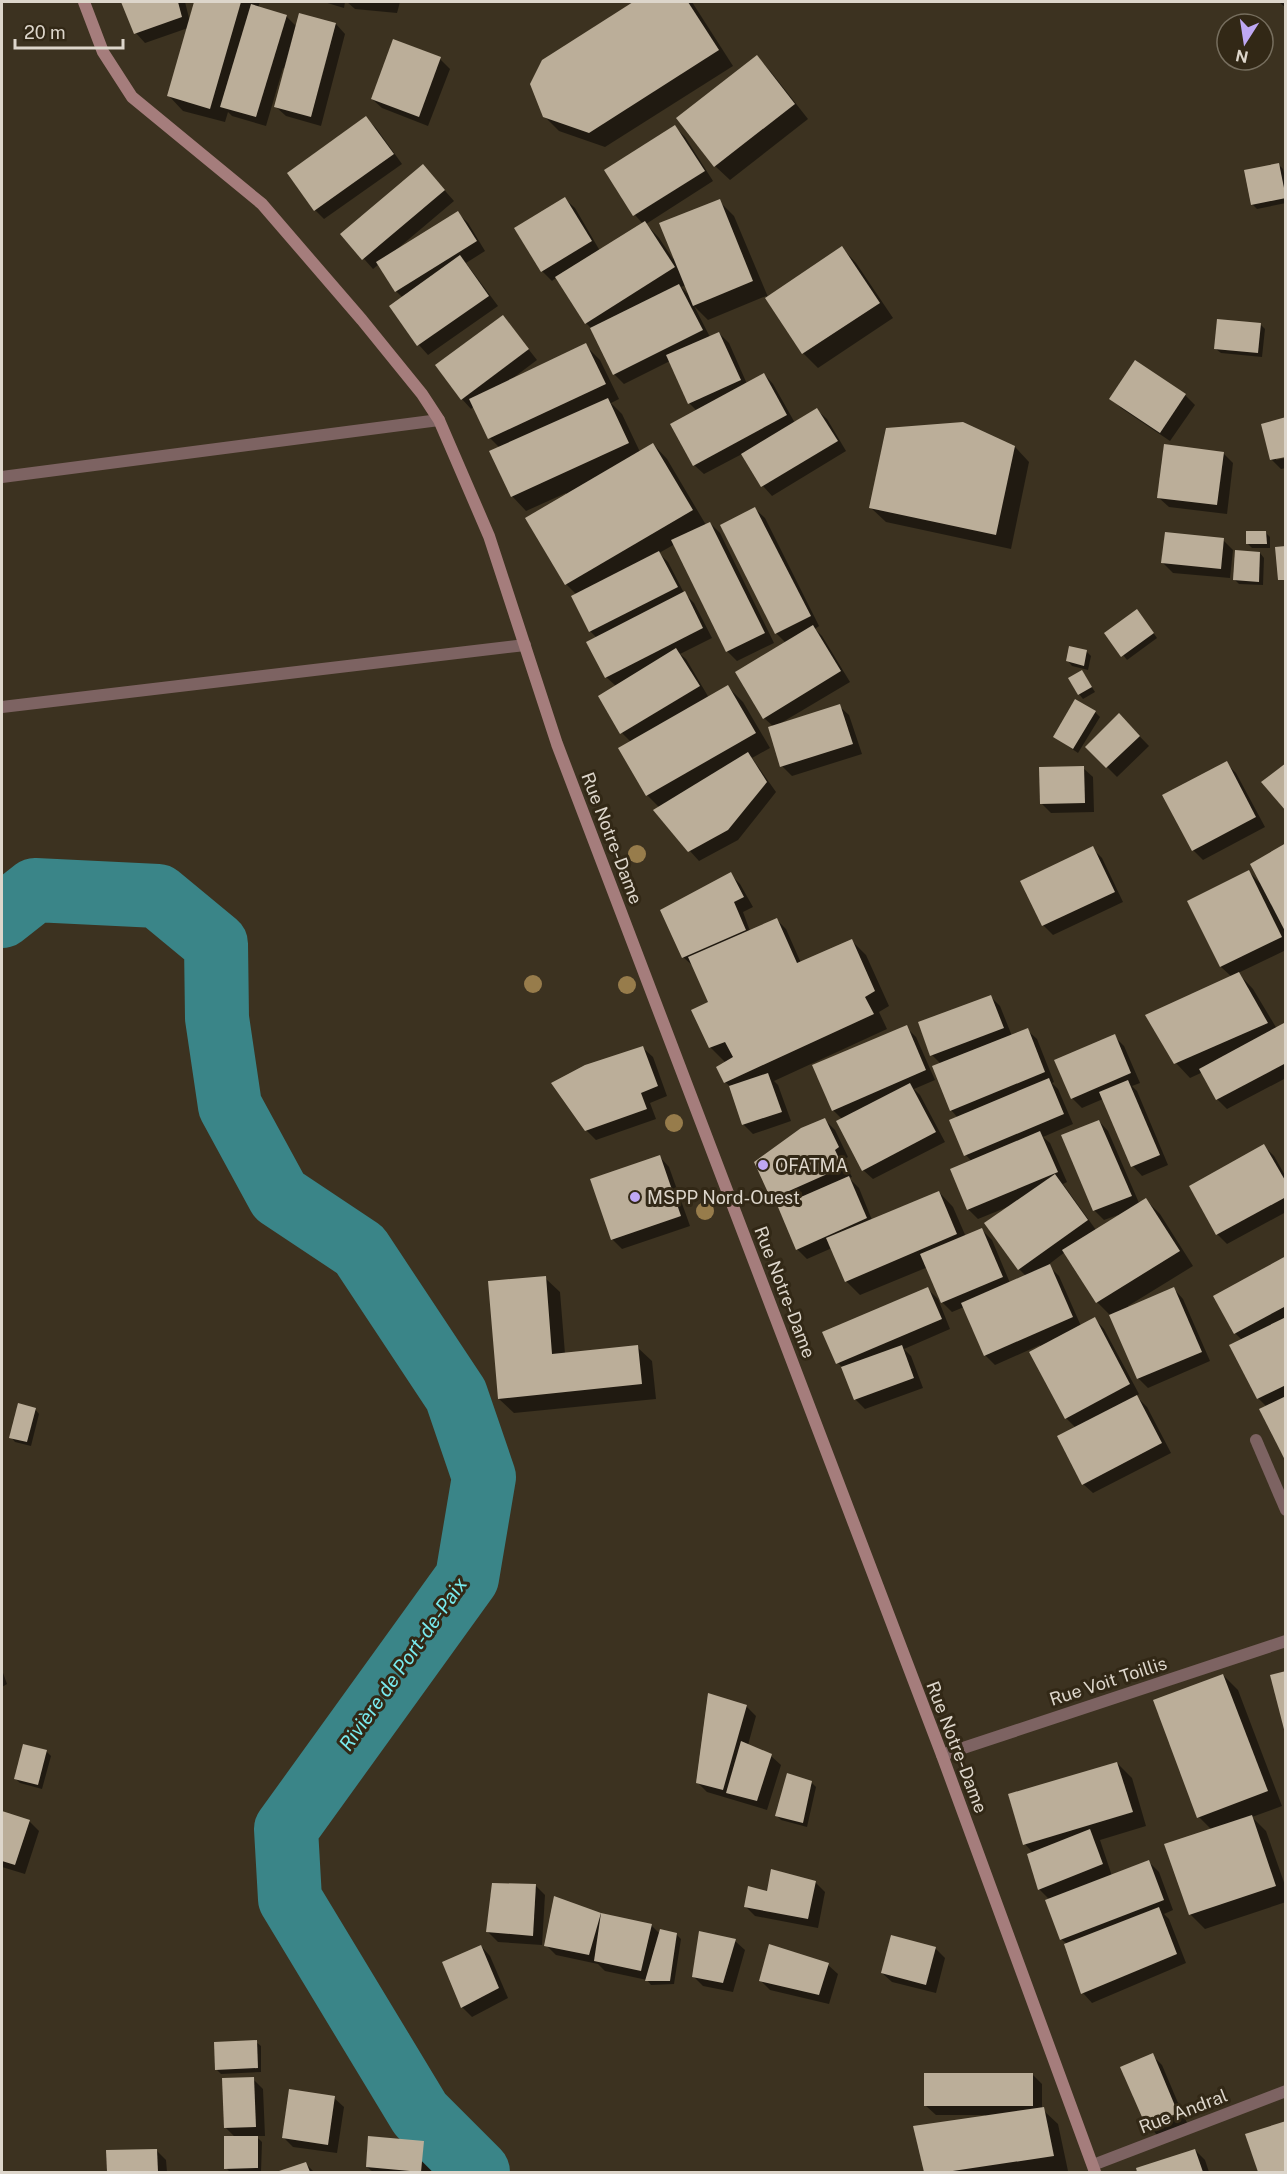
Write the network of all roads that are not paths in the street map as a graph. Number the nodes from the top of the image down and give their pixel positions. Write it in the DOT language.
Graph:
graph roads {
  1 [pos="84,2"];
  2 [pos="439,420"];
  3 [pos="2,477"];
  4 [pos="525,645"];
  5 [pos="2,707"];
  6 [pos="1256,1440"];
  7 [pos="1286,1510"];
  8 [pos="1286,1641"];
  9 [pos="942,1755"];
  10 [pos="1286,2091"];
  11 [pos="1094,2169"];
  1 -- 2 [label="street, Rue Notre-Dame"];
  2 -- 3 [label="street"];
  2 -- 4 [label="street, Rue Notre-Dame"];
  4 -- 5 [label="street"];
  4 -- 9 [label="street, Rue Notre-Dame"];
  6 -- 7 [label="street"];
  8 -- 9 [label="street, Rue Voit Toillis"];
  9 -- 11 [label="street, Rue Notre-Dame"];
  10 -- 11 [label="street, Rue Andral"];
}
